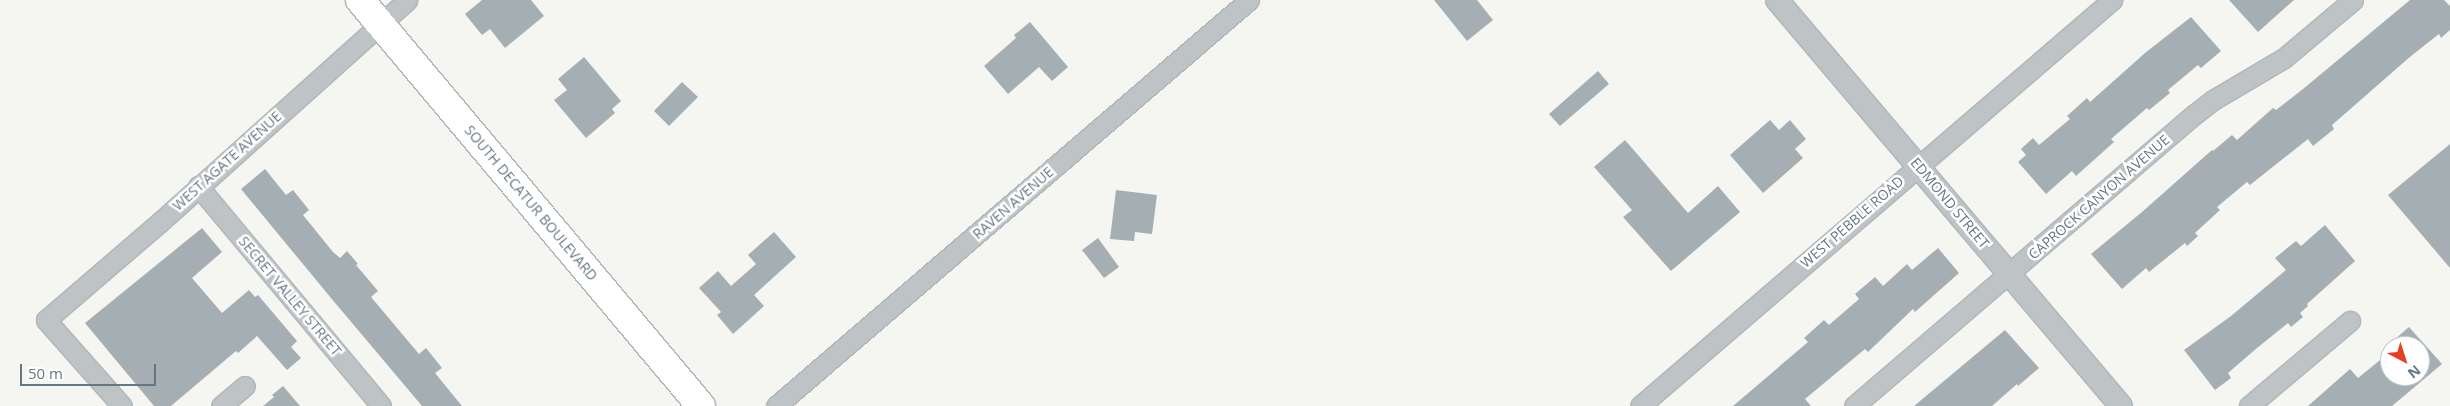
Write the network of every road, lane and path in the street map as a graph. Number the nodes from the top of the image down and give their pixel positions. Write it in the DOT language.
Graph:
graph roads {
  1 [pos="360,0"];
  2 [pos="407,0"];
  3 [pos="1249,0"];
  4 [pos="1777,0"];
  5 [pos="2112,0"];
  6 [pos="2353,0"];
  7 [pos="380,23"];
  8 [pos="1918,165"];
  9 [pos="198,186"];
  10 [pos="2010,274"];
  11 [pos="2350,321"];
  12 [pos="244,386"];
  13 [pos="122,406"];
  14 [pos="221,406"];
  15 [pos="381,406"];
  16 [pos="700,406"];
  17 [pos="776,406"];
  18 [pos="1640,406"];
  19 [pos="1854,406"];
  20 [pos="2121,406"];
  21 [pos="2250,406"];
  1 -- 7 [label="main road, SOUTH DECATUR BOULEVARD"];
  2 -- 7 [label="street, WEST AGATE AVENUE"];
  3 -- 17 [label="street, RAVEN AVENUE"];
  4 -- 8 [label="street, EDMOND STREET"];
  5 -- 8 [label="street, WEST PEBBLE ROAD"];
  6 -- 10 [label="street, CAPROCK CANYON AVENUE"];
  7 -- 9 [label="street, WEST AGATE AVENUE"];
  7 -- 16 [label="main road, SOUTH DECATUR BOULEVARD"];
  8 -- 10 [label="street, EDMOND STREET"];
  8 -- 18 [label="street, WEST PEBBLE ROAD"];
  9 -- 13 [label="street, WEST AGATE AVENUE"];
  9 -- 15 [label="street, SECRET VALLEY STREET"];
  10 -- 19 [label="street, CAPROCK CANYON AVENUE"];
  10 -- 20 [label="street, EDMOND STREET"];
  11 -- 21 [label="street"];
  12 -- 14 [label="street"];
}
